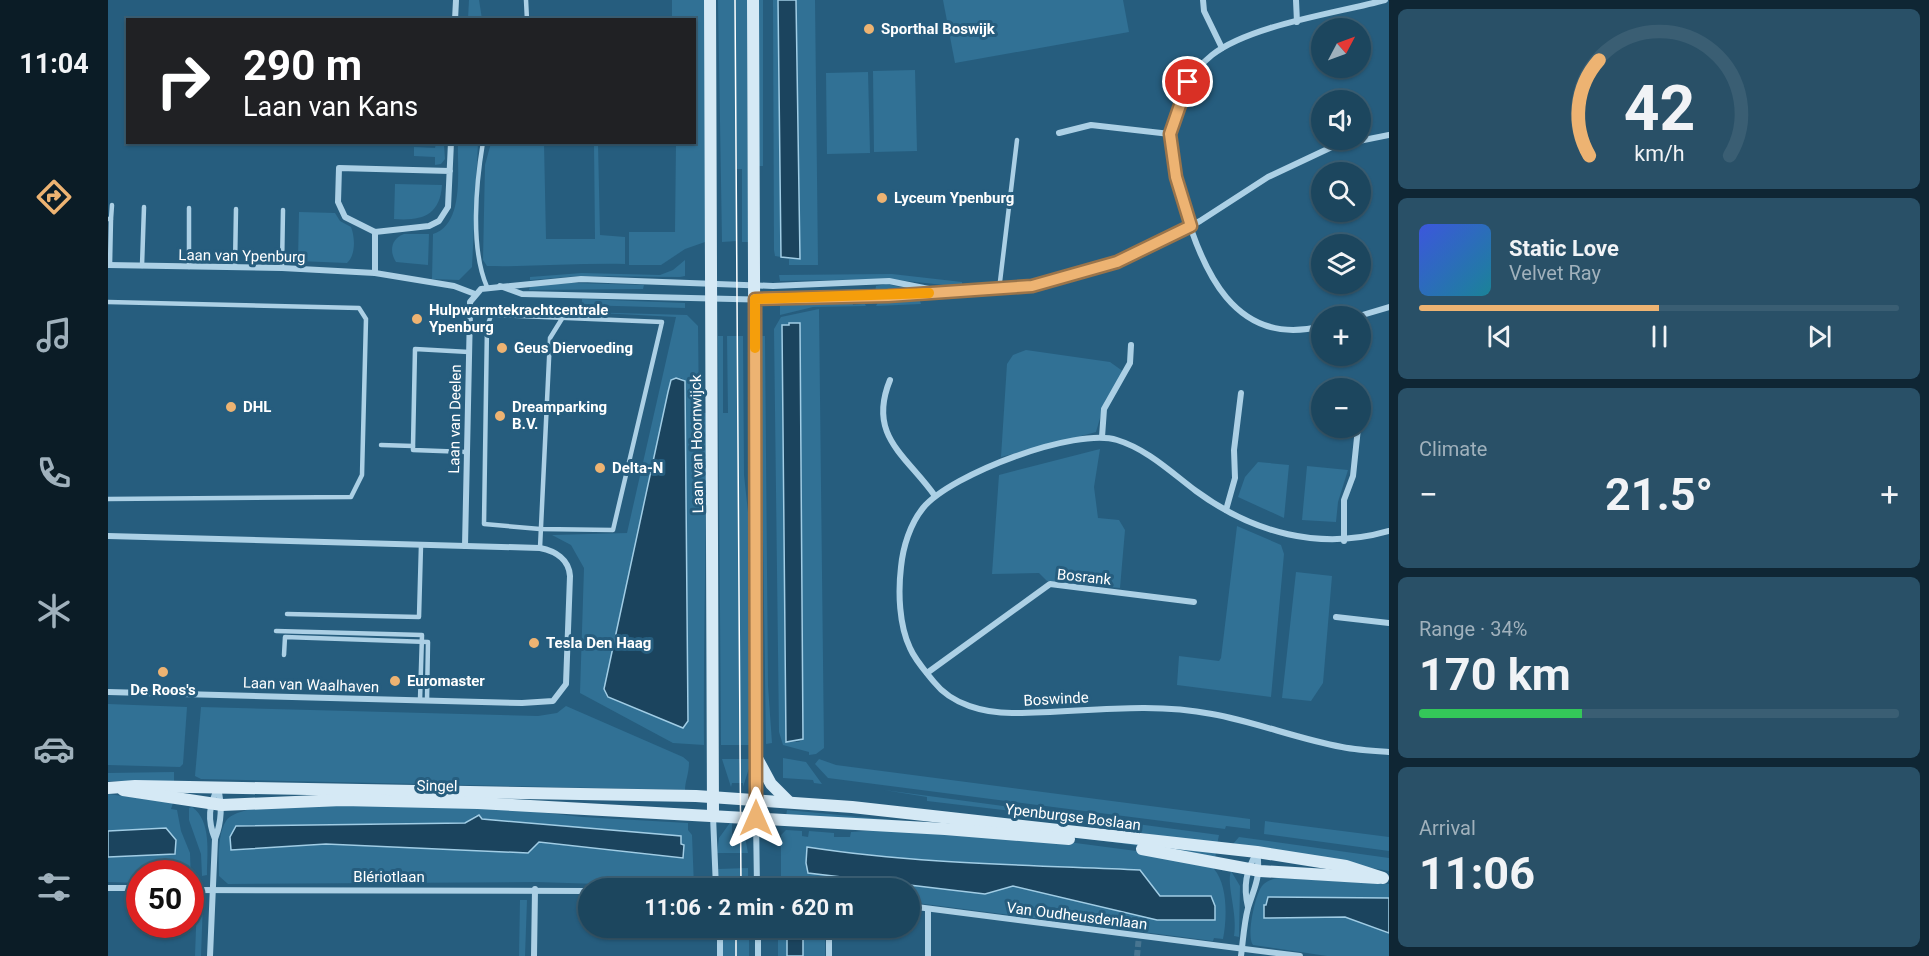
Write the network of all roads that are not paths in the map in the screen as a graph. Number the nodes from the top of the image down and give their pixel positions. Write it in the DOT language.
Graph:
graph roads {
  1 [pos="456,0"];
  2 [pos="526,0"];
  3 [pos="710,0"];
  4 [pos="753,0"];
  5 [pos="1203,0"];
  6 [pos="1296,0"];
  7 [pos="1385,0"];
  8 [pos="455,18"];
  9 [pos="528,18"];
  10 [pos="1297,22"];
  11 [pos="1222,48"];
  12 [pos="1059,133"];
  13 [pos="1170,134"];
  14 [pos="1389,135"];
  15 [pos="1017,140"];
  16 [pos="451,144"];
  17 [pos="483,144"];
  18 [pos="450,171"];
  19 [pos="112,205"];
  20 [pos="144,207"];
  21 [pos="189,208"];
  22 [pos="236,209"];
  23 [pos="283,210"];
  24 [pos="110,219"];
  25 [pos="1191,226"];
  26 [pos="375,232"];
  27 [pos="109,265"];
  28 [pos="142,266"];
  29 [pos="189,267"];
  30 [pos="235,267"];
  31 [pos="282,268"];
  32 [pos="375,273"];
  33 [pos="711,283"];
  34 [pos="754,285"];
  35 [pos="500,286"];
  36 [pos="487,287"];
  37 [pos="999,290"];
  38 [pos="942,292"];
  39 [pos="475,294"];
  40 [pos="710,297"];
  41 [pos="755,299"];
  42 [pos="108,302"];
  43 [pos="1389,307"];
  44 [pos="1371,312"];
  45 [pos="563,317"];
  46 [pos="1311,328"];
  47 [pos="1131,345"];
  48 [pos="469,351"];
  49 [pos="890,380"];
  50 [pos="1240,393"];
  51 [pos="1102,437"];
  52 [pos="1357,438"];
  53 [pos="381,445"];
  54 [pos="413,446"];
  55 [pos="467,452"];
  56 [pos="935,496"];
  57 [pos="108,499"];
  58 [pos="1226,510"];
  59 [pos="540,529"];
  60 [pos="1389,531"];
  61 [pos="108,536"];
  62 [pos="1344,541"];
  63 [pos="421,544"];
  64 [pos="465,546"];
  65 [pos="540,548"];
  66 [pos="1194,602"];
  67 [pos="287,614"];
  68 [pos="1336,617"];
  69 [pos="1389,623"];
  70 [pos="276,631"];
  71 [pos="284,655"];
  72 [pos="927,672"];
  73 [pos="108,692"];
  74 [pos="424,700"];
  75 [pos="1389,752"];
  76 [pos="757,756"];
  77 [pos="218,787"];
  78 [pos="114,788"];
  79 [pos="712,797"];
  80 [pos="756,800"];
  81 [pos="789,802"];
  82 [pos="216,805"];
  83 [pos="713,815"];
  84 [pos="756,818"];
  85 [pos="215,840"];
  86 [pos="1257,852"];
  87 [pos="1253,870"];
  88 [pos="716,878"];
  89 [pos="757,878"];
  90 [pos="1386,878"];
  91 [pos="108,888"];
  92 [pos="126,888"];
  93 [pos="536,889"];
  94 [pos="204,891"];
  95 [pos="214,891"];
  96 [pos="578,891"];
  97 [pos="920,908"];
  98 [pos="1248,908"];
  99 [pos="928,909"];
  100 [pos="720,938"];
  101 [pos="758,938"];
  102 [pos="829,938"];
  103 [pos="1241,952"];
  104 [pos="210,956"];
  105 [pos="534,956"];
  106 [pos="720,956"];
  107 [pos="758,956"];
  108 [pos="829,956"];
  109 [pos="928,956"];
  110 [pos="1300,956"];
  1 -- 8 [label="street"];
  2 -- 9 [label="lane"];
  3 -- 33 [label="main road, Laan van Hoornwijck"];
  4 -- 34 [label="main road"];
  5 -- 11 [label="street"];
  6 -- 10 [label="street"];
  7 -- 10 [label="street"];
  10 -- 11 [label="street"];
  11 -- 13 [label="street"];
  12 -- 13 [label="street"];
  13 -- 25 [label="street"];
  14 -- 25 [label="street"];
  15 -- 37 [label="lane"];
  16 -- 18 [label="street"];
  17 -- 36 [label="lane"];
  18 -- 26 [label="street"];
  18 -- 26 [label="street"];
  19 -- 24 [label="lane"];
  20 -- 28 [label="lane"];
  21 -- 29 [label="lane"];
  22 -- 30 [label="lane"];
  23 -- 31 [label="lane"];
  24 -- 27 [label="lane"];
  25 -- 37 [label="street"];
  25 -- 46 [label="street"];
  26 -- 32 [label="street"];
  27 -- 28 [label="street, Laan van Ypenburg"];
  28 -- 29 [label="street, Laan van Ypenburg"];
  29 -- 30 [label="street, Laan van Ypenburg"];
  30 -- 31 [label="street, Laan van Ypenburg"];
  31 -- 32 [label="street, Laan van Ypenburg"];
  32 -- 39 [label="street, Laan van Ypenburg"];
  33 -- 34 [label="street"];
  33 -- 35 [label="street"];
  33 -- 40 [label="main road, Laan van Hoornwijck"];
  34 -- 38 [label="street"];
  34 -- 41 [label="main road"];
  35 -- 36 [label="street"];
  35 -- 40 [label="street"];
  36 -- 39 [label="street"];
  37 -- 38 [label="street"];
  38 -- 41 [label="street"];
  39 -- 48 [label="street, Laan van Deelen"];
  40 -- 41 [label="street"];
  40 -- 79 [label="main road, Laan van Hoornwijck"];
  41 -- 76 [label="main road"];
  42 -- 57 [label="lane"];
  43 -- 44 [label="street"];
  45 -- 59 [label="lane"];
  45 -- 59 [label="lane"];
  45 -- 59 [label="lane"];
  47 -- 51 [label="street"];
  48 -- 54 [label="lane"];
  48 -- 55 [label="street, Laan van Deelen"];
  49 -- 56 [label="street"];
  50 -- 58 [label="street"];
  51 -- 56 [label="street, Boswinde"];
  51 -- 58 [label="street, Boswinde"];
  52 -- 62 [label="street"];
  53 -- 54 [label="lane"];
  54 -- 55 [label="lane"];
  55 -- 64 [label="street, Laan van Deelen"];
  56 -- 72 [label="street, Boswinde"];
  58 -- 62 [label="street, Boswinde"];
  59 -- 65 [label="lane"];
  60 -- 62 [label="street, Boswinde"];
  61 -- 63 [label="street, Laan van Waalhaven"];
  63 -- 64 [label="street, Laan van Waalhaven"];
  63 -- 67 [label="lane"];
  64 -- 65 [label="street, Laan van Waalhaven"];
  65 -- 74 [label="street, Laan van Waalhaven"];
  66 -- 72 [label="street, Bosrank"];
  68 -- 69 [label="street"];
  70 -- 74 [label="lane"];
  71 -- 74 [label="lane"];
  72 -- 75 [label="street, Boswinde"];
  73 -- 74 [label="street, Laan van Waalhaven"];
  76 -- 80 [label="main road"];
  76 -- 81 [label="main road"];
  77 -- 78 [label="main road, Singel"];
  77 -- 79 [label="main road, Singel"];
  77 -- 82 [label="street"];
  77 -- 82 [label="street"];
  78 -- 82 [label="main road, Singel"];
  79 -- 80 [label="main road, Singel"];
  79 -- 83 [label="main road, Laan van Hoornwijck"];
  80 -- 81 [label="main road, Ypenburgse Boslaan"];
  80 -- 84 [label="main road"];
  81 -- 86 [label="main road, Ypenburgse Boslaan"];
  82 -- 83 [label="main road, Singel"];
  82 -- 85 [label="street"];
  82 -- 85 [label="street"];
  83 -- 84 [label="main road, Singel"];
  83 -- 88 [label="street, Laan van Hoornwijck"];
  84 -- 87 [label="main road, Ypenburgse Boslaan"];
  84 -- 89 [label="street"];
  85 -- 95 [label="street"];
  86 -- 87 [label="street"];
  86 -- 87 [label="street"];
  86 -- 90 [label="main road, Ypenburgse Boslaan"];
  87 -- 90 [label="main road, Ypenburgse Boslaan"];
  87 -- 98 [label="street"];
  87 -- 98 [label="street"];
  91 -- 92 [label="street"];
  93 -- 95 [label="street, Blériotlaan"];
  93 -- 96 [label="street, Blériotlaan"];
  93 -- 105 [label="street"];
  94 -- 95 [label="street, Blériotlaan"];
  95 -- 104 [label="street"];
  97 -- 99 [label="street, Van Oudheusdenlaan"];
  98 -- 103 [label="street"];
  99 -- 103 [label="street, Van Oudheusdenlaan"];
  99 -- 109 [label="street"];
  100 -- 106 [label="street"];
  101 -- 107 [label="street"];
  102 -- 108 [label="street"];
  103 -- 110 [label="street, Van Oudheusdenlaan"];
}
